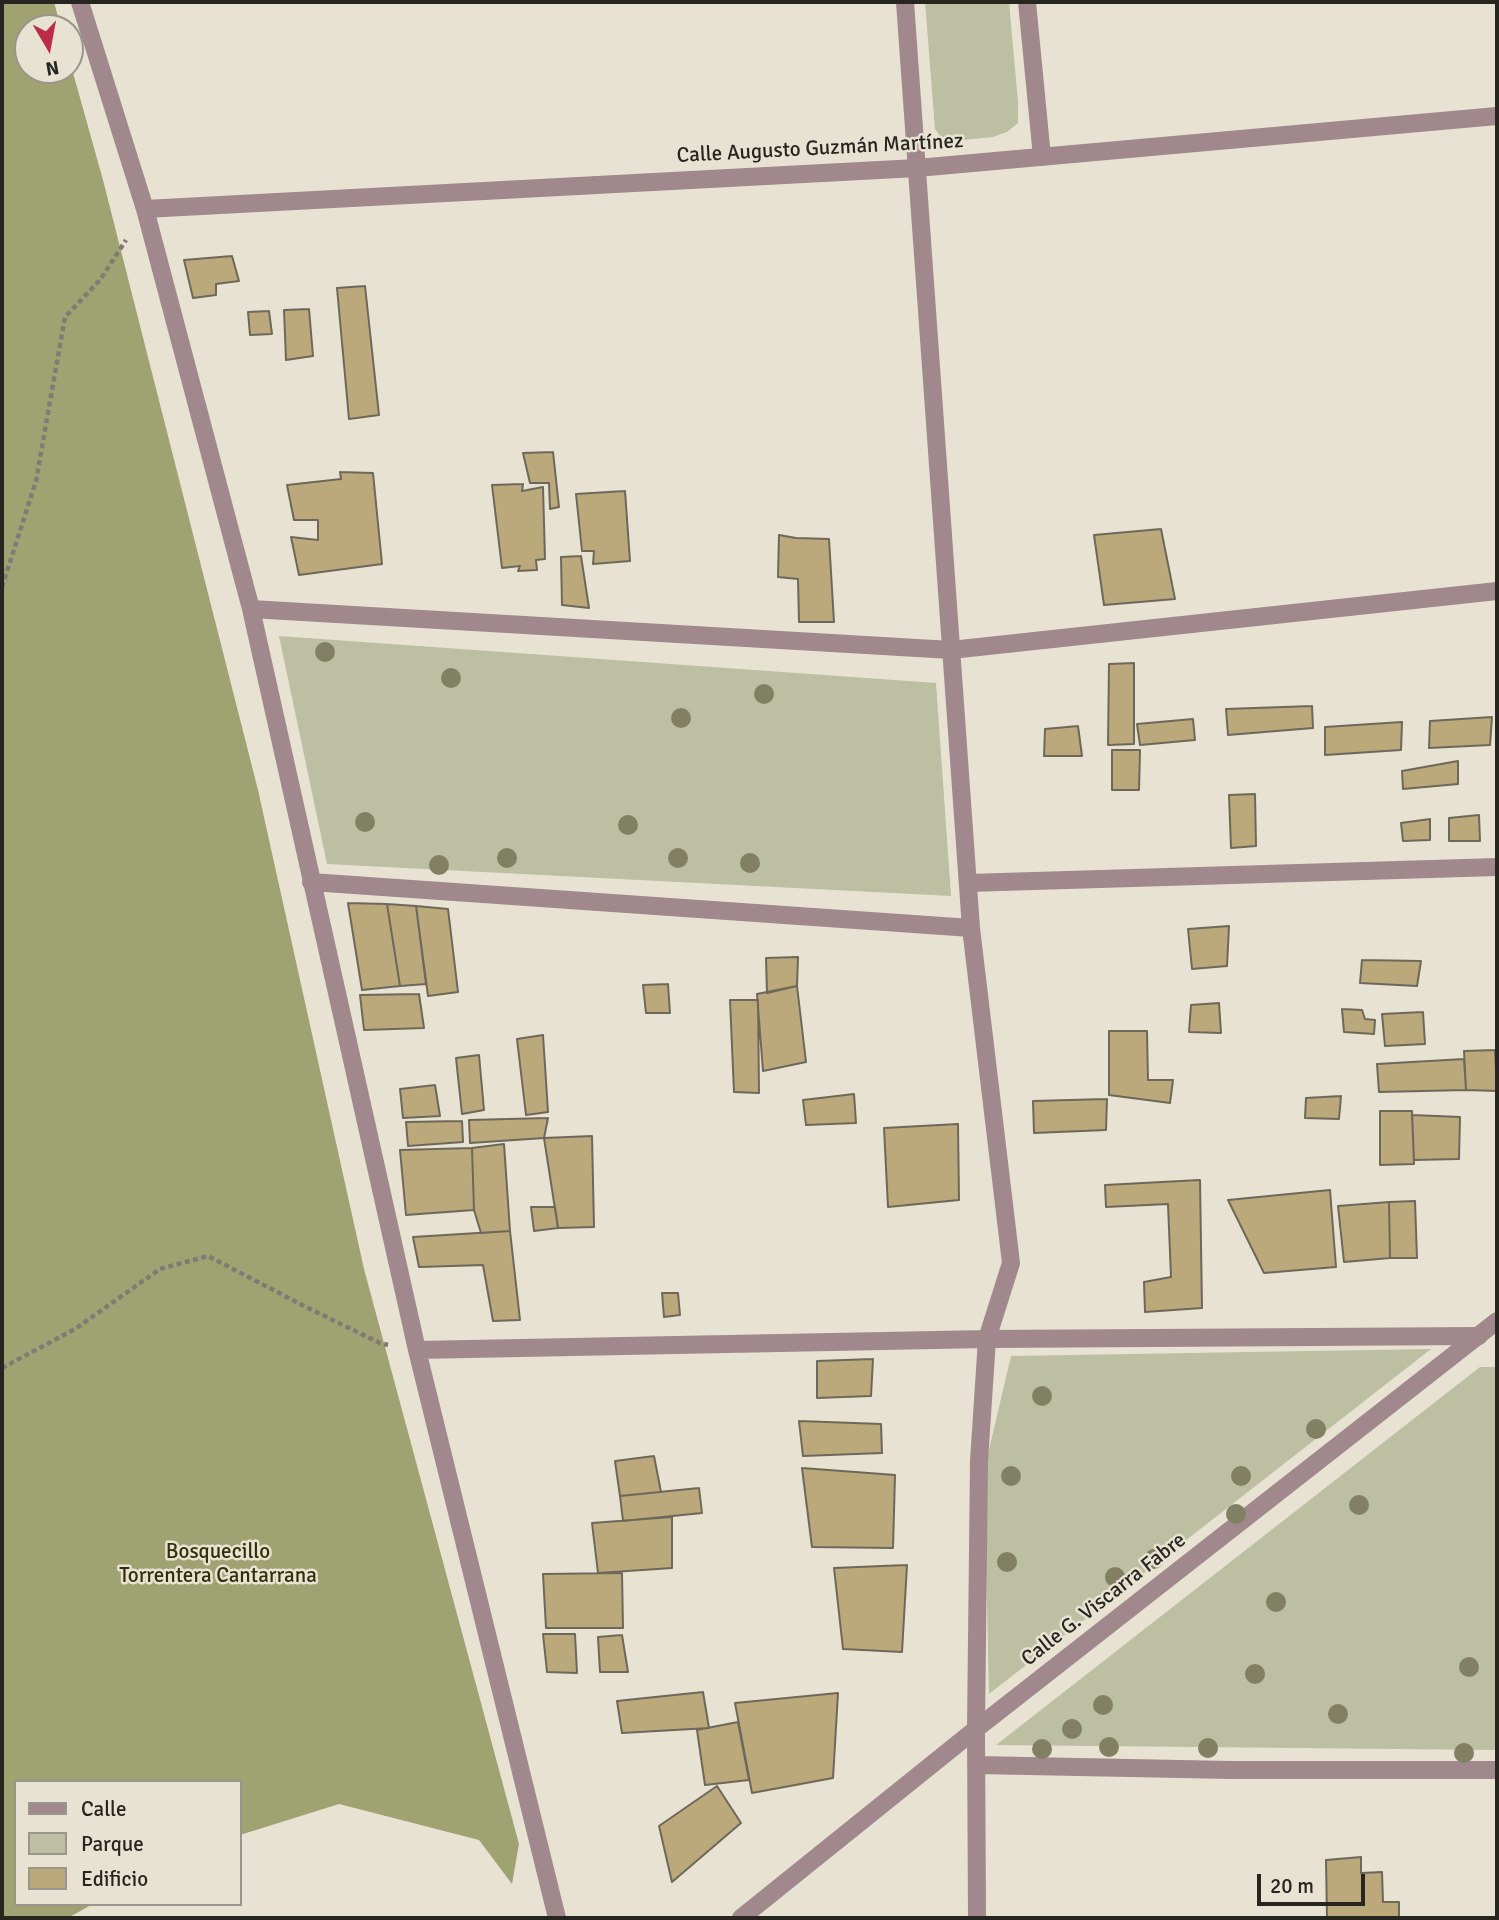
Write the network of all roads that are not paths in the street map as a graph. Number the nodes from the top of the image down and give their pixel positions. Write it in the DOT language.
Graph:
graph roads {
  1 [pos="80,2"];
  2 [pos="905,2"];
  3 [pos="1027,2"];
  4 [pos="1497,116"];
  5 [pos="1042,157"];
  6 [pos="916,168"];
  7 [pos="145,209"];
  8 [pos="1497,592"];
  9 [pos="251,609"];
  10 [pos="951,650"];
  11 [pos="1497,867"];
  12 [pos="311,882"];
  13 [pos="968,883"];
  14 [pos="971,928"];
  15 [pos="1497,1321"];
  16 [pos="1479,1336"];
  17 [pos="987,1339"];
  18 [pos="416,1350"];
  19 [pos="976,1729"];
  20 [pos="976,1765"];
  21 [pos="1497,1770"];
  22 [pos="557,1918"];
  23 [pos="741,1918"];
  24 [pos="977,1918"];
  1 -- 7 [label="street"];
  2 -- 6 [label="street"];
  3 -- 5 [label="street"];
  4 -- 5 [label="street, Calle Augusto Guzmán Martínez"];
  5 -- 6 [label="street, Calle Augusto Guzmán Martínez"];
  6 -- 7 [label="street, Calle Augusto Guzmán Martínez"];
  6 -- 10 [label="street"];
  7 -- 9 [label="street"];
  8 -- 10 [label="street"];
  9 -- 10 [label="street"];
  9 -- 12 [label="street"];
  10 -- 13 [label="street"];
  11 -- 13 [label="street"];
  12 -- 14 [label="street"];
  12 -- 18 [label="street"];
  13 -- 14 [label="street"];
  14 -- 17 [label="street"];
  15 -- 16 [label="street, Calle G. Viscarra Fabre"];
  16 -- 17 [label="street"];
  16 -- 19 [label="street, Calle G. Viscarra Fabre"];
  17 -- 18 [label="street"];
  17 -- 19 [label="street"];
  18 -- 22 [label="street"];
  19 -- 20 [label="street"];
  19 -- 23 [label="street, Calle G. Viscarra Fabre"];
  20 -- 21 [label="street"];
  20 -- 24 [label="street"];
}
